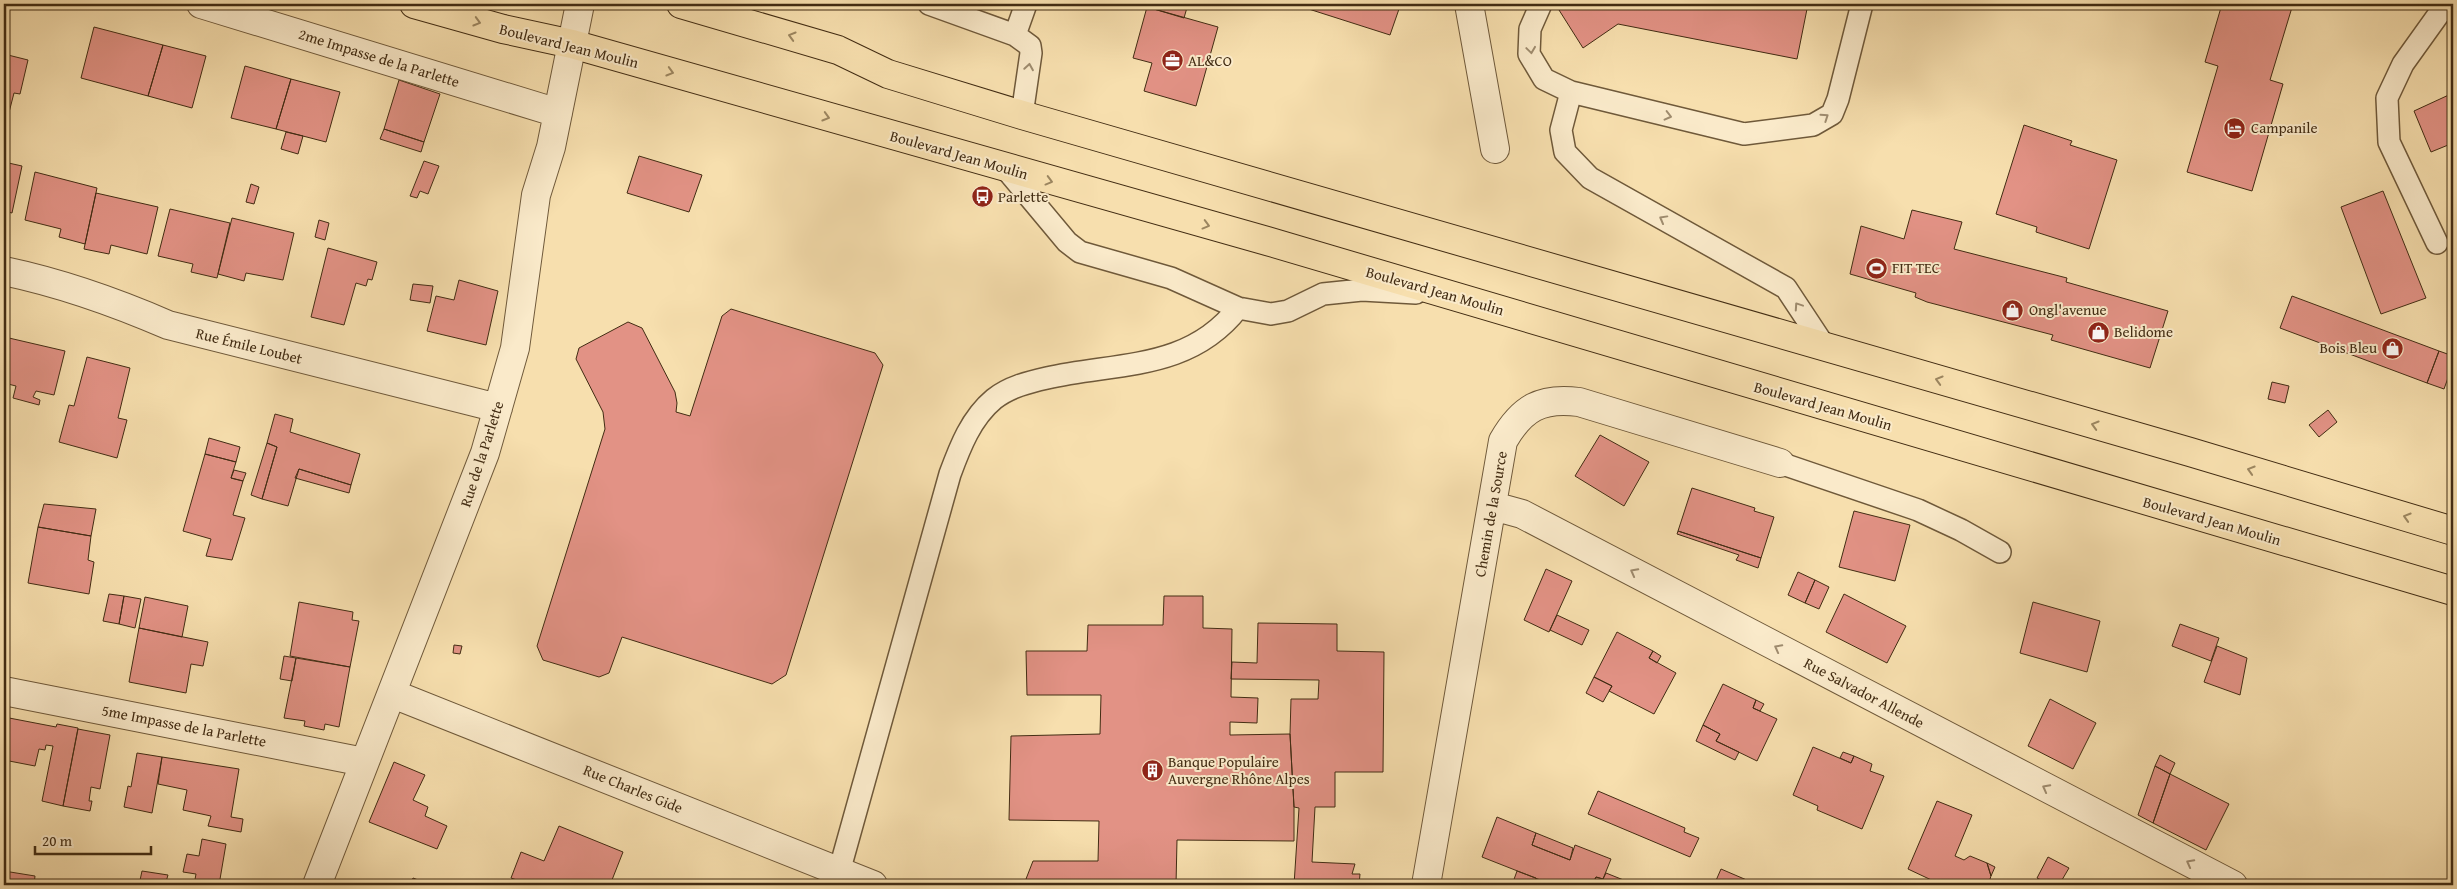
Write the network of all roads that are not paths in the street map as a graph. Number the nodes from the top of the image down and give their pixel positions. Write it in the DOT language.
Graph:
graph roads {
  1 [pos="201,4"];
  2 [pos="414,4"];
  3 [pos="580,4"];
  4 [pos="681,4"];
  5 [pos="929,4"];
  6 [pos="1026,4"];
  7 [pos="1469,4"];
  8 [pos="1541,4"];
  9 [pos="1862,4"];
  10 [pos="2446,4"];
  11 [pos="1015,35"];
  12 [pos="572,44"];
  13 [pos="1571,92"];
  14 [pos="558,113"];
  15 [pos="1022,115"];
  16 [pos="1496,149"];
  17 [pos="1006,169"];
  18 [pos="2436,243"];
  19 [pos="4,271"];
  20 [pos="1444,294"];
  21 [pos="1238,308"];
  22 [pos="1825,347"];
  23 [pos="498,408"];
  24 [pos="1780,463"];
  25 [pos="1493,506"];
  26 [pos="2453,531"];
  27 [pos="2000,552"];
  28 [pos="2453,591"];
  29 [pos="4,691"];
  30 [pos="393,694"];
  31 [pos="364,762"];
  32 [pos="839,872"];
  33 [pos="317,885"];
  34 [pos="873,885"];
  35 [pos="1426,885"];
  36 [pos="2233,885"];
  1 -- 14 [label="street, 2me Impasse de la Parlette"];
  2 -- 12 [label="main road, Boulevard Jean Moulin, one-way"];
  3 -- 12 [label="street, Rue de la Parlette"];
  15 -- 4 [label="main road, one-way"];
  5 -- 11 [label="lane"];
  6 -- 11 [label="lane"];
  7 -- 16 [label="street"];
  8 -- 13 [label="lane, one-way"];
  13 -- 9 [label="lane, one-way"];
  10 -- 18 [label="lane"];
  15 -- 11 [label="lane, one-way"];
  12 -- 14 [label="street, Rue de la Parlette"];
  12 -- 17 [label="main road, Boulevard Jean Moulin, one-way"];
  22 -- 13 [label="lane, one-way"];
  14 -- 23 [label="street, Rue de la Parlette"];
  15 -- 22 [label="main road"];
  17 -- 20 [label="main road, Boulevard Jean Moulin, one-way"];
  17 -- 21 [label="lane"];
  19 -- 23 [label="street, Rue Émile Loubet"];
  20 -- 21 [label="lane"];
  20 -- 28 [label="main road, Boulevard Jean Moulin"];
  21 -- 32 [label="lane"];
  26 -- 22 [label="main road, one-way"];
  23 -- 30 [label="street, Rue de la Parlette"];
  24 -- 25 [label="street, Chemin de la Source"];
  24 -- 27 [label="lane"];
  25 -- 35 [label="street, Chemin de la Source"];
  36 -- 25 [label="street, Rue Salvador Allende, one-way"];
  29 -- 31 [label="street, 5me Impasse de la Parlette"];
  30 -- 31 [label="street, Rue de la Parlette"];
  30 -- 32 [label="street, Rue Charles Gide"];
  31 -- 33 [label="street, Rue de la Parlette"];
  32 -- 34 [label="street, Rue Charles Gide"];
}
